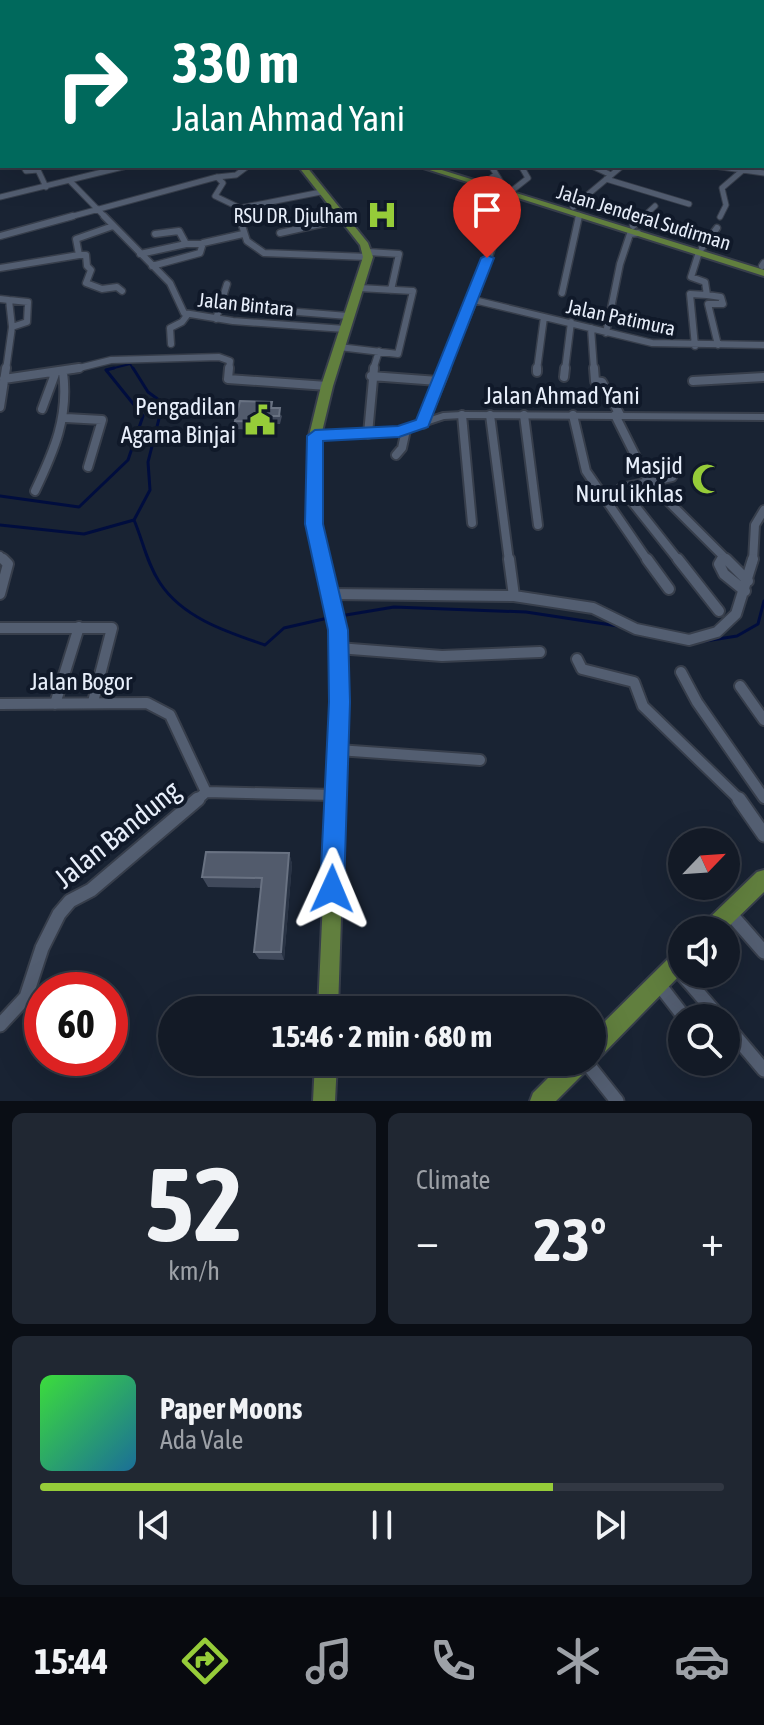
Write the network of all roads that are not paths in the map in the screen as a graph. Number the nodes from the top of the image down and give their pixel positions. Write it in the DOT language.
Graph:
graph roads {
  1 [pos="24,168"];
  2 [pos="119,168"];
  3 [pos="245,168"];
  4 [pos="303,168"];
  5 [pos="430,168"];
  6 [pos="453,168"];
  7 [pos="491,168"];
  8 [pos="522,168"];
  9 [pos="595,168"];
  10 [pos="619,168"];
  11 [pos="728,168"];
  12 [pos="743,170"];
  13 [pos="761,171"];
  14 [pos="607,176"];
  15 [pos="217,177"];
  16 [pos="492,177"];
  17 [pos="70,181"];
  18 [pos="46,187"];
  19 [pos="505,191"];
  20 [pos="321,192"];
  21 [pos="0,197"];
  22 [pos="689,204"];
  23 [pos="655,206"];
  24 [pos="240,208"];
  25 [pos="97,210"];
  26 [pos="576,211"];
  27 [pos="32,215"];
  28 [pos="720,217"];
  29 [pos="343,219"];
  30 [pos="41,226"];
  31 [pos="113,226"];
  32 [pos="717,228"];
  33 [pos="635,230"];
  34 [pos="280,233"];
  35 [pos="155,234"];
  36 [pos="243,234"];
  37 [pos="0,236"];
  38 [pos="186,244"];
  39 [pos="201,244"];
  40 [pos="700,250"];
  41 [pos="140,254"];
  42 [pos="79,255"];
  43 [pos="368,255"];
  44 [pos="152,266"];
  45 [pos="763,267"];
  46 [pos="0,268"];
  47 [pos="227,284"];
  48 [pos="359,288"];
  49 [pos="391,290"];
  50 [pos="122,291"];
  51 [pos="562,293"];
  52 [pos="707,295"];
  53 [pos="0,299"];
  54 [pos="9,300"];
  55 [pos="474,300"];
  56 [pos="298,312"];
  57 [pos="188,314"];
  58 [pos="348,316"];
  59 [pos="544,317"];
  60 [pos="216,319"];
  61 [pos="571,322"];
  62 [pos="12,327"];
  63 [pos="591,328"];
  64 [pos="345,329"];
  65 [pos="606,333"];
  66 [pos="171,344"];
  67 [pos="718,345"];
  68 [pos="695,346"];
  69 [pos="339,347"];
  70 [pos="763,347"];
  71 [pos="379,351"];
  72 [pos="537,372"];
  73 [pos="59,373"];
  74 [pos="371,376"];
  75 [pos="564,377"];
  76 [pos="764,377"];
  77 [pos="4,379"];
  78 [pos="438,381"];
  79 [pos="693,381"];
  80 [pos="327,386"];
  81 [pos="0,399"];
  82 [pos="0,407"];
  83 [pos="42,409"];
  84 [pos="462,415"];
  85 [pos="490,415"];
  86 [pos="524,415"];
  87 [pos="573,415"];
  88 [pos="618,415"];
  89 [pos="764,417"];
  90 [pos="66,418"];
  91 [pos="423,424"];
  92 [pos="406,430"];
  93 [pos="368,434"];
  94 [pos="315,436"];
  95 [pos="396,455"];
  96 [pos="88,467"];
  97 [pos="672,477"];
  98 [pos="648,481"];
  99 [pos="35,491"];
  100 [pos="764,510"];
  101 [pos="472,523"];
  102 [pos="538,525"];
  103 [pos="0,556"];
  104 [pos="747,586"];
  105 [pos="669,589"];
  106 [pos="0,594"];
  107 [pos="514,596"];
  108 [pos="332,599"];
  109 [pos="719,611"];
  110 [pos="79,627"];
  111 [pos="0,628"];
  112 [pos="338,639"];
  113 [pos="540,652"];
  114 [pos="577,659"];
  115 [pos="681,672"];
  116 [pos="740,686"];
  117 [pos="93,702"];
  118 [pos="0,704"];
  119 [pos="55,704"];
  120 [pos="764,720"];
  121 [pos="338,750"];
  122 [pos="480,760"];
  123 [pos="206,792"];
  124 [pos="334,795"];
  125 [pos="764,798"];
  126 [pos="764,835"];
  127 [pos="764,879"];
  128 [pos="729,912"];
  129 [pos="725,916"];
  130 [pos="764,952"];
  131 [pos="668,973"];
  132 [pos="658,983"];
  133 [pos="328,996"];
  134 [pos="674,1004"];
  135 [pos="0,1025"];
  136 [pos="606,1035"];
  137 [pos="740,1042"];
  138 [pos="764,1070"];
  139 [pos="325,1076"];
  140 [pos="565,1076"];
  141 [pos="597,1076"];
  142 [pos="324,1101"];
  143 [pos="541,1101"];
  144 [pos="617,1101"];
  1 -- 18 [label="street"];
  2 -- 17 [label="street"];
  3 -- 15 [label="street"];
  4 -- 20 [label="main road"];
  5 -- 19 [label="main road, Jalan Jenderal Sudirman"];
  6 -- 16 [label="main road, Jalan Jenderal Sudirman"];
  7 -- 16 [label="street"];
  8 -- 19 [label="street"];
  9 -- 14 [label="street"];
  10 -- 14 [label="street"];
  11 -- 12 [label="street"];
  12 -- 13 [label="street"];
  12 -- 28 [label="street"];
  14 -- 22 [label="street"];
  14 -- 26 [label="street"];
  15 -- 24 [label="street"];
  15 -- 25 [label="street"];
  16 -- 19 [label="main road, Jalan Jenderal Sudirman"];
  17 -- 18 [label="street"];
  17 -- 25 [label="street, Jalan Bintara"];
  18 -- 21 [label="street"];
  19 -- 26 [label="main road, Jalan Jenderal Sudirman"];
  19 -- 55 [label="street"];
  20 -- 24 [label="street"];
  20 -- 29 [label="main road"];
  23 -- 33 [label="street"];
  24 -- 36 [label="street"];
  25 -- 30 [label="street"];
  25 -- 31 [label="street, Jalan Bintara"];
  26 -- 33 [label="main road, Jalan Jenderal Sudirman"];
  26 -- 51 [label="street"];
  27 -- 30 [label="street"];
  29 -- 34 [label="street"];
  29 -- 43 [label="main road"];
  30 -- 37 [label="street"];
  31 -- 41 [label="street, Jalan Bintara"];
  31 -- 42 [label="street"];
  32 -- 40 [label="street"];
  33 -- 40 [label="main road, Jalan Jenderal Sudirman"];
  33 -- 65 [label="street"];
  35 -- 38 [label="street"];
  36 -- 39 [label="street"];
  36 -- 43 [label="street"];
  38 -- 39 [label="street"];
  38 -- 41 [label="street"];
  39 -- 44 [label="street"];
  40 -- 45 [label="main road, Jalan Jenderal Sudirman"];
  40 -- 52 [label="street"];
  41 -- 44 [label="street, Jalan Bintara"];
  42 -- 46 [label="street"];
  42 -- 50 [label="street"];
  43 -- 48 [label="main road"];
  43 -- 49 [label="street"];
  44 -- 57 [label="street, Jalan Bintara"];
  47 -- 60 [label="street"];
  48 -- 49 [label="street"];
  48 -- 58 [label="main road"];
  49 -- 71 [label="street"];
  52 -- 67 [label="street"];
  52 -- 68 [label="street"];
  53 -- 54 [label="street"];
  54 -- 62 [label="street"];
  54 -- 62 [label="street"];
  55 -- 59 [label="street, Jalan Patimura"];
  55 -- 78 [label="street"];
  56 -- 58 [label="street"];
  57 -- 60 [label="street, Jalan Bintara"];
  57 -- 66 [label="street"];
  58 -- 64 [label="main road"];
  59 -- 61 [label="street, Jalan Patimura"];
  59 -- 72 [label="street"];
  60 -- 64 [label="street, Jalan Bintara"];
  61 -- 63 [label="street, Jalan Patimura"];
  61 -- 75 [label="street"];
  62 -- 77 [label="street"];
  63 -- 65 [label="street, Jalan Patimura"];
  63 -- 88 [label="street"];
  64 -- 69 [label="main road"];
  65 -- 68 [label="street, Jalan Patimura"];
  67 -- 68 [label="street, Jalan Patimura"];
  67 -- 70 [label="street, Jalan Patimura"];
  69 -- 71 [label="street"];
  69 -- 80 [label="main road"];
  71 -- 74 [label="street"];
  73 -- 77 [label="street"];
  73 -- 80 [label="street"];
  73 -- 83 [label="street"];
  73 -- 90 [label="street"];
  74 -- 78 [label="street"];
  74 -- 93 [label="street"];
  76 -- 79 [label="street"];
  77 -- 81 [label="street"];
  78 -- 91 [label="street"];
  80 -- 94 [label="main road"];
  81 -- 82 [label="street"];
  84 -- 85 [label="street, Jalan Ahmad Yani"];
  84 -- 91 [label="street, Jalan Ahmad Yani"];
  84 -- 101 [label="street"];
  85 -- 86 [label="street, Jalan Ahmad Yani"];
  85 -- 107 [label="street"];
  86 -- 87 [label="street, Jalan Ahmad Yani"];
  86 -- 102 [label="street"];
  87 -- 88 [label="street, Jalan Ahmad Yani"];
  87 -- 105 [label="street"];
  88 -- 89 [label="street, Jalan Ahmad Yani"];
  88 -- 98 [label="street"];
  90 -- 96 [label="street"];
  90 -- 99 [label="street"];
  91 -- 92 [label="street, Jalan Ahmad Yani"];
  92 -- 93 [label="street, Jalan Ahmad Yani"];
  92 -- 95 [label="street"];
  93 -- 94 [label="street, Jalan Ahmad Yani"];
  94 -- 108 [label="main road"];
  97 -- 98 [label="street"];
  98 -- 104 [label="street"];
  98 -- 109 [label="street"];
  100 -- 104 [label="street"];
  103 -- 106 [label="street"];
  104 -- 107 [label="street"];
  107 -- 108 [label="street"];
  108 -- 112 [label="main road"];
  110 -- 111 [label="street"];
  110 -- 117 [label="street"];
  110 -- 119 [label="street"];
  112 -- 113 [label="street"];
  112 -- 121 [label="main road"];
  114 -- 126 [label="street"];
  115 -- 125 [label="street"];
  116 -- 120 [label="street"];
  117 -- 119 [label="street, Jalan Bogor"];
  117 -- 123 [label="street, Jalan Bogor"];
  118 -- 119 [label="street, Jalan Bogor"];
  121 -- 122 [label="street"];
  121 -- 124 [label="main road"];
  123 -- 124 [label="street, Jalan Bandung"];
  123 -- 135 [label="street, Jalan Bandung"];
  124 -- 133 [label="main road"];
  127 -- 128 [label="main road"];
  128 -- 129 [label="main road"];
  128 -- 130 [label="street"];
  131 -- 132 [label="main road"];
  132 -- 134 [label="street"];
  132 -- 136 [label="main road"];
  137 -- 138 [label="street"];
  139 -- 142 [label="main road"];
  140 -- 143 [label="main road"];
  141 -- 144 [label="street"];
}
